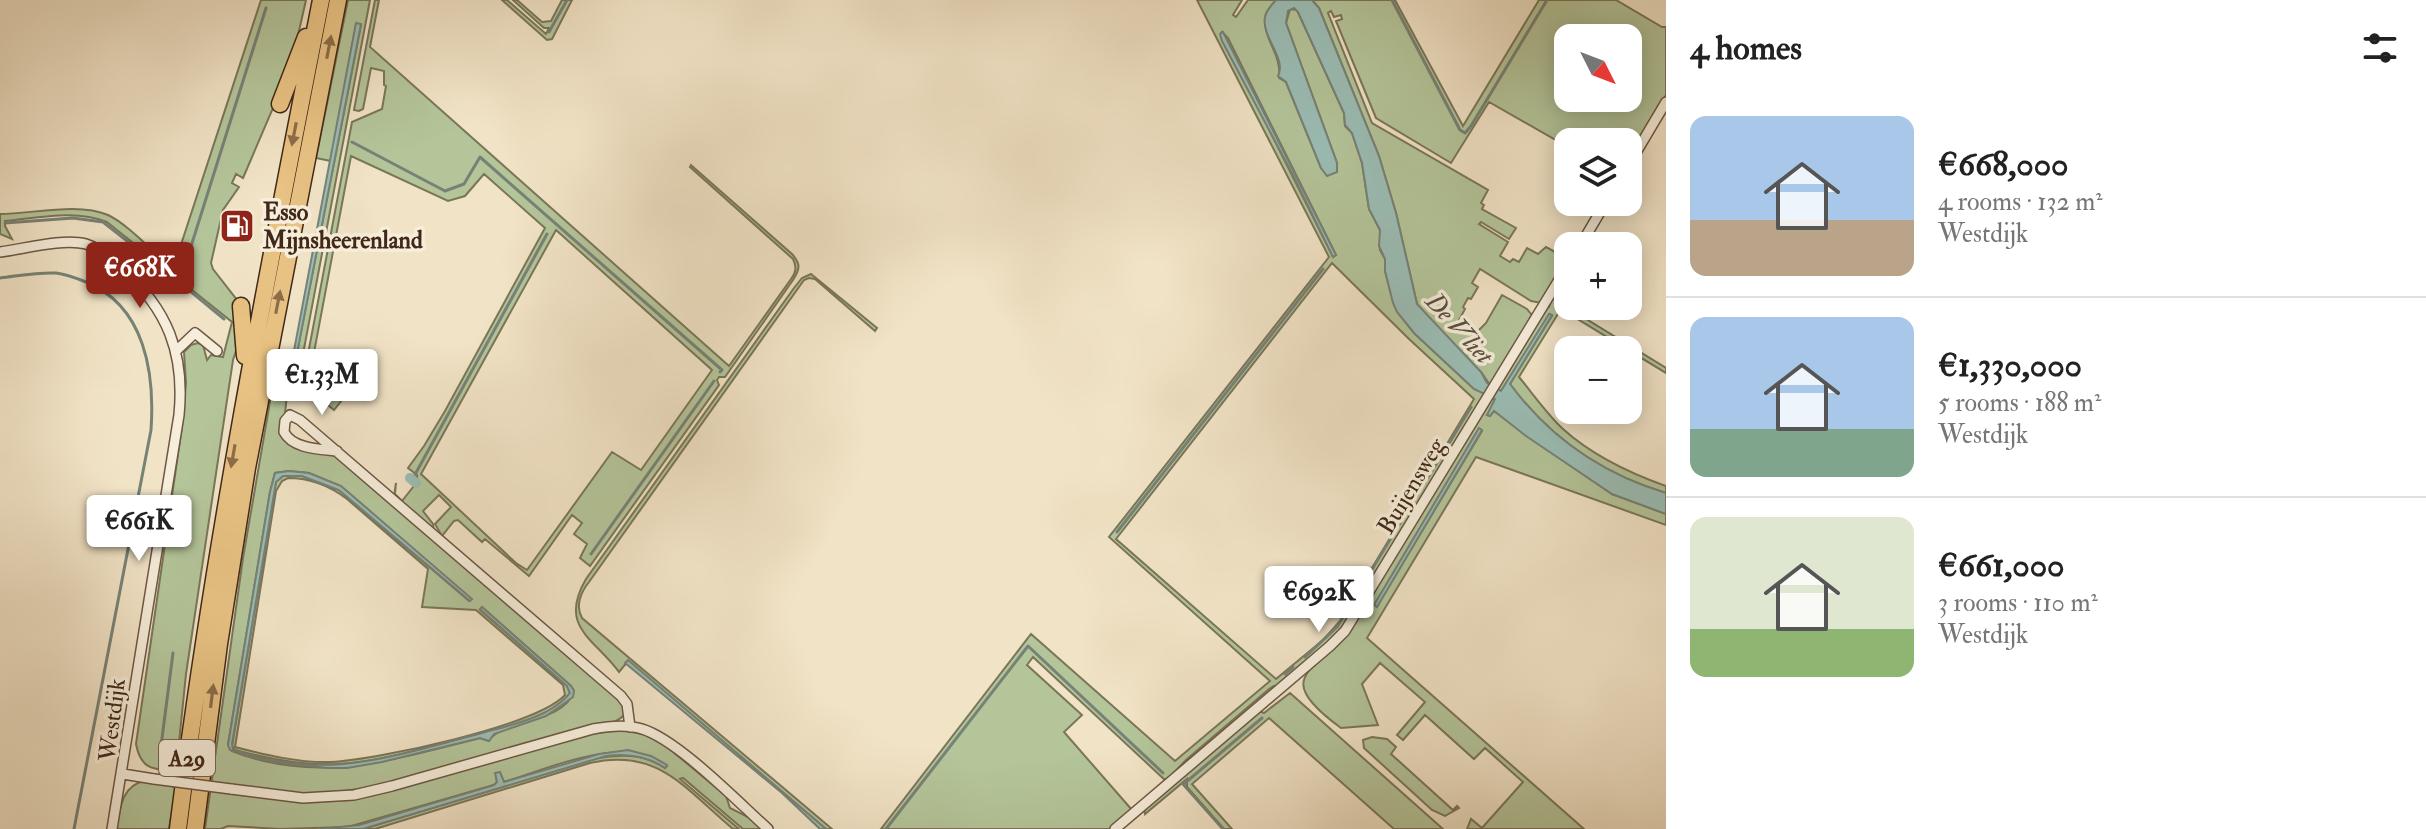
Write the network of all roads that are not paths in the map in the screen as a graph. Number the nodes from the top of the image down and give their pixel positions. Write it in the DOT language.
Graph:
graph roads {
  1 [pos="338,0"];
  2 [pos="321,1"];
  3 [pos="1666,102"];
  4 [pos="280,104"];
  5 [pos="1642,142"];
  6 [pos="0,252"];
  7 [pos="1554,288"];
  8 [pos="241,306"];
  9 [pos="176,351"];
  10 [pos="217,351"];
  11 [pos="247,379"];
  12 [pos="337,451"];
  13 [pos="630,727"];
  14 [pos="123,774"];
  15 [pos="112,829"];
  16 [pos="178,829"];
  17 [pos="195,829"];
  18 [pos="768,829"];
  19 [pos="1115,829"];
  17 -- 1 [label="highway, A29, one-way"];
  2 -- 4 [label="highway, A29"];
  2 -- 11 [label="highway, A29, one-way"];
  3 -- 5 [label="street"];
  6 -- 9 [label="street, Westdijk"];
  7 -- 19 [label="street, Buijensweg"];
  8 -- 11 [label="highway, A29"];
  9 -- 10 [label="street"];
  9 -- 14 [label="street, Westdijk"];
  11 -- 16 [label="highway, A29, one-way"];
  12 -- 12 [label="street"];
  12 -- 13 [label="street"];
  13 -- 14 [label="street, Westdijk, bridge"];
  13 -- 18 [label="street, Westdijk"];
  14 -- 15 [label="street"];
}
